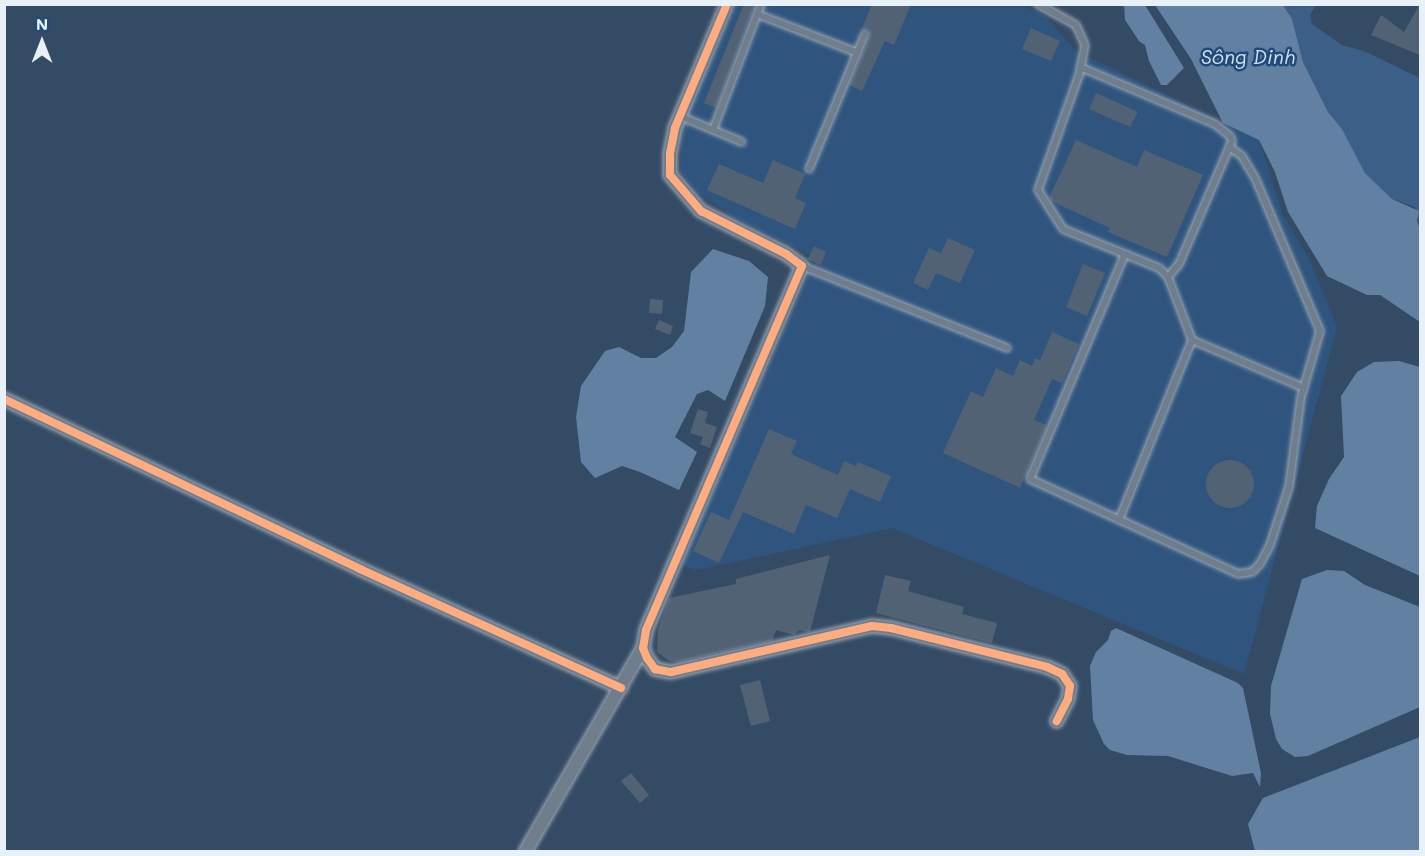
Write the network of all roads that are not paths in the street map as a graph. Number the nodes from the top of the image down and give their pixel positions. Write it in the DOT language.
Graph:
graph roads {
  1 [pos="727,4"];
  2 [pos="761,4"];
  3 [pos="1038,4"];
  4 [pos="757,14"];
  5 [pos="865,34"];
  6 [pos="858,52"];
  7 [pos="1080,67"];
  8 [pos="681,116"];
  9 [pos="713,130"];
  10 [pos="742,142"];
  11 [pos="1229,147"];
  12 [pos="809,169"];
  13 [pos="1125,254"];
  14 [pos="802,266"];
  15 [pos="1168,276"];
  16 [pos="1192,340"];
  17 [pos="1007,348"];
  18 [pos="1304,388"];
  19 [pos="4,399"];
  20 [pos="1119,520"];
  21 [pos="643,648"];
  22 [pos="621,688"];
  23 [pos="1057,721"];
  24 [pos="525,852"];
  1 -- 8 [label="street"];
  2 -- 4 [label="lane"];
  3 -- 7 [label="lane"];
  4 -- 6 [label="lane"];
  4 -- 9 [label="lane"];
  5 -- 6 [label="lane"];
  6 -- 12 [label="lane"];
  7 -- 11 [label="lane"];
  7 -- 13 [label="lane"];
  8 -- 9 [label="lane"];
  8 -- 14 [label="street"];
  9 -- 10 [label="lane"];
  11 -- 15 [label="lane"];
  11 -- 18 [label="lane"];
  13 -- 15 [label="lane"];
  13 -- 20 [label="lane"];
  14 -- 17 [label="lane"];
  14 -- 21 [label="street"];
  15 -- 16 [label="lane"];
  16 -- 18 [label="lane"];
  16 -- 20 [label="lane"];
  18 -- 20 [label="lane"];
  19 -- 22 [label="street"];
  21 -- 22 [label="street"];
  21 -- 23 [label="street"];
  22 -- 24 [label="street"];
}
